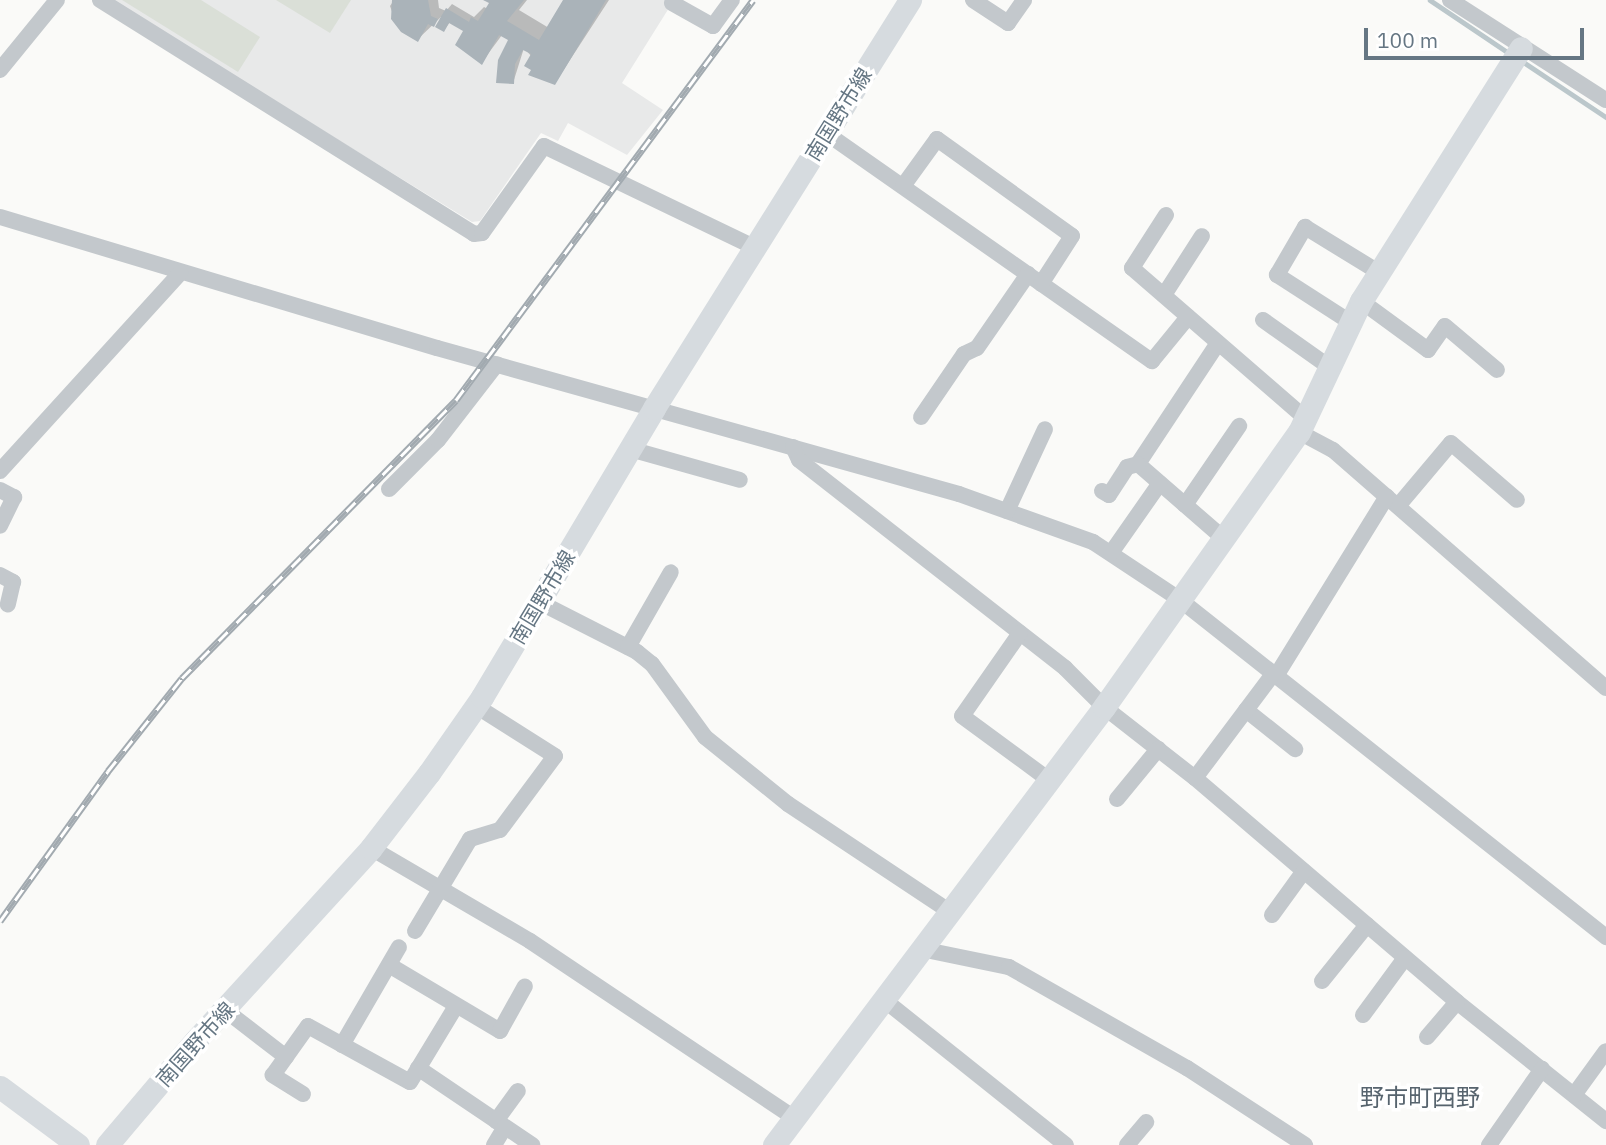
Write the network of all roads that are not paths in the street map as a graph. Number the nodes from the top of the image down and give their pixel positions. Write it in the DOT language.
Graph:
graph roads {
  1 [pos="57,0"];
  2 [pos="100,0"];
  3 [pos="732,0"];
  4 [pos="910,0"];
  5 [pos="973,0"];
  6 [pos="1024,0"];
  7 [pos="1450,0"];
  8 [pos="672,2"];
  9 [pos="1521,48"];
  10 [pos="0,69"];
  11 [pos="1604,94"];
  12 [pos="826,132"];
  13 [pos="903,186"];
  14 [pos="1166,215"];
  15 [pos="0,217"];
  16 [pos="1202,236"];
  17 [pos="754,247"];
  18 [pos="180,273"];
  19 [pos="1380,273"];
  20 [pos="1035,279"];
  21 [pos="1164,295"];
  22 [pos="1361,301"];
  23 [pos="1188,317"];
  24 [pos="1263,320"];
  25 [pos="1350,322"];
  26 [pos="1218,343"];
  27 [pos="497,365"];
  28 [pos="1328,366"];
  29 [pos="1497,370"];
  30 [pos="654,408"];
  31 [pos="921,416"];
  32 [pos="1302,425"];
  33 [pos="1239,426"];
  34 [pos="1045,429"];
  35 [pos="793,447"];
  36 [pos="630,449"];
  37 [pos="1138,464"];
  38 [pos="0,471"];
  39 [pos="740,481"];
  40 [pos="1160,483"];
  41 [pos="389,489"];
  42 [pos="0,490"];
  43 [pos="1102,491"];
  44 [pos="1517,500"];
  45 [pos="1393,501"];
  46 [pos="1185,505"];
  47 [pos="1007,511"];
  48 [pos="0,526"];
  49 [pos="1223,538"];
  50 [pos="1111,553"];
  51 [pos="671,572"];
  52 [pos="0,575"];
  53 [pos="1179,599"];
  54 [pos="539,602"];
  55 [pos="8,604"];
  56 [pos="1020,633"];
  57 [pos="628,647"];
  58 [pos="1275,676"];
  59 [pos="1606,688"];
  60 [pos="476,706"];
  61 [pos="1104,707"];
  62 [pos="1246,710"];
  63 [pos="1158,749"];
  64 [pos="1295,749"];
  65 [pos="1195,778"];
  66 [pos="1049,780"];
  67 [pos="1116,799"];
  68 [pos="372,848"];
  69 [pos="1304,871"];
  70 [pos="439,888"];
  71 [pos="949,911"];
  72 [pos="1272,915"];
  73 [pos="1367,925"];
  74 [pos="415,932"];
  75 [pos="1606,937"];
  76 [pos="399,947"];
  77 [pos="921,948"];
  78 [pos="1405,958"];
  79 [pos="389,965"];
  80 [pos="1322,981"];
  81 [pos="525,986"];
  82 [pos="883,999"];
  83 [pos="1457,1002"];
  84 [pos="456,1006"];
  85 [pos="225,1010"];
  86 [pos="1363,1015"];
  87 [pos="1427,1037"];
  88 [pos="342,1045"];
  89 [pos="1606,1051"];
  90 [pos="286,1057"];
  91 [pos="418,1068"];
  92 [pos="1542,1069"];
  93 [pos="518,1091"];
  94 [pos="303,1094"];
  95 [pos="3,1095"];
  96 [pos="1574,1095"];
  97 [pos="794,1118"];
  98 [pos="1606,1121"];
  99 [pos="1146,1122"];
  100 [pos="501,1124"];
  101 [pos="78,1145"];
  102 [pos="107,1145"];
  103 [pos="494,1145"];
  104 [pos="532,1145"];
  105 [pos="774,1145"];
  106 [pos="1066,1145"];
  107 [pos="1127,1145"];
  108 [pos="1305,1145"];
  109 [pos="1489,1145"];
  1 -- 10 [label="street"];
  2 -- 17 [label="street"];
  3 -- 8 [label="street"];
  4 -- 12 [label="main road, 南国野市線"];
  5 -- 6 [label="street"];
  7 -- 9 [label="street"];
  9 -- 11 [label="street"];
  9 -- 19 [label="main road"];
  12 -- 13 [label="street"];
  12 -- 17 [label="main road, 南国野市線"];
  13 -- 20 [label="street"];
  13 -- 20 [label="street"];
  14 -- 21 [label="street"];
  15 -- 18 [label="street"];
  16 -- 21 [label="street"];
  17 -- 30 [label="main road, 南国野市線"];
  18 -- 27 [label="street"];
  18 -- 38 [label="street"];
  19 -- 22 [label="main road"];
  19 -- 25 [label="street"];
  20 -- 23 [label="street"];
  20 -- 31 [label="street"];
  21 -- 23 [label="street"];
  22 -- 25 [label="main road"];
  22 -- 29 [label="street"];
  23 -- 26 [label="street"];
  24 -- 28 [label="street"];
  25 -- 28 [label="main road"];
  26 -- 32 [label="street"];
  26 -- 37 [label="street"];
  27 -- 30 [label="street"];
  27 -- 41 [label="street"];
  28 -- 32 [label="main road"];
  30 -- 35 [label="street"];
  30 -- 36 [label="main road, 南国野市線"];
  32 -- 45 [label="street"];
  32 -- 49 [label="main road"];
  33 -- 46 [label="street"];
  34 -- 47 [label="street"];
  35 -- 47 [label="street"];
  35 -- 56 [label="street"];
  36 -- 39 [label="street"];
  36 -- 54 [label="main road, 南国野市線"];
  37 -- 40 [label="street"];
  37 -- 43 [label="street"];
  40 -- 46 [label="street"];
  40 -- 50 [label="street"];
  42 -- 48 [label="street"];
  44 -- 45 [label="street"];
  45 -- 58 [label="street"];
  45 -- 59 [label="street"];
  46 -- 49 [label="street"];
  47 -- 50 [label="street"];
  49 -- 53 [label="main road"];
  50 -- 53 [label="street"];
  51 -- 57 [label="street"];
  52 -- 55 [label="street"];
  53 -- 58 [label="street"];
  53 -- 61 [label="main road"];
  54 -- 57 [label="street"];
  54 -- 60 [label="main road, 南国野市線"];
  56 -- 61 [label="street"];
  56 -- 66 [label="street"];
  57 -- 71 [label="street"];
  58 -- 62 [label="street"];
  58 -- 75 [label="street"];
  60 -- 68 [label="main road, 南国野市線"];
  60 -- 70 [label="street"];
  61 -- 63 [label="street"];
  61 -- 66 [label="main road"];
  62 -- 64 [label="street"];
  62 -- 65 [label="street"];
  63 -- 65 [label="street"];
  63 -- 67 [label="street"];
  65 -- 69 [label="street"];
  66 -- 71 [label="main road"];
  68 -- 70 [label="street"];
  68 -- 85 [label="main road, 南国野市線"];
  69 -- 72 [label="street"];
  69 -- 73 [label="street"];
  70 -- 74 [label="street"];
  70 -- 97 [label="street"];
  71 -- 77 [label="main road"];
  73 -- 78 [label="street"];
  73 -- 80 [label="street"];
  76 -- 79 [label="street"];
  77 -- 82 [label="main road"];
  77 -- 108 [label="street"];
  78 -- 83 [label="street"];
  78 -- 86 [label="street"];
  79 -- 84 [label="street"];
  79 -- 88 [label="street"];
  81 -- 84 [label="street"];
  82 -- 97 [label="main road"];
  82 -- 106 [label="street"];
  83 -- 87 [label="street"];
  83 -- 92 [label="street"];
  84 -- 91 [label="street"];
  85 -- 90 [label="street"];
  85 -- 102 [label="main road, 南国野市線"];
  88 -- 90 [label="street"];
  88 -- 91 [label="street"];
  89 -- 96 [label="street"];
  90 -- 94 [label="street"];
  91 -- 100 [label="street"];
  92 -- 96 [label="street"];
  92 -- 109 [label="street"];
  93 -- 100 [label="street"];
  95 -- 101 [label="main road"];
  96 -- 98 [label="street"];
  97 -- 105 [label="main road"];
  99 -- 107 [label="street"];
  100 -- 103 [label="street"];
  100 -- 104 [label="street"];
}
